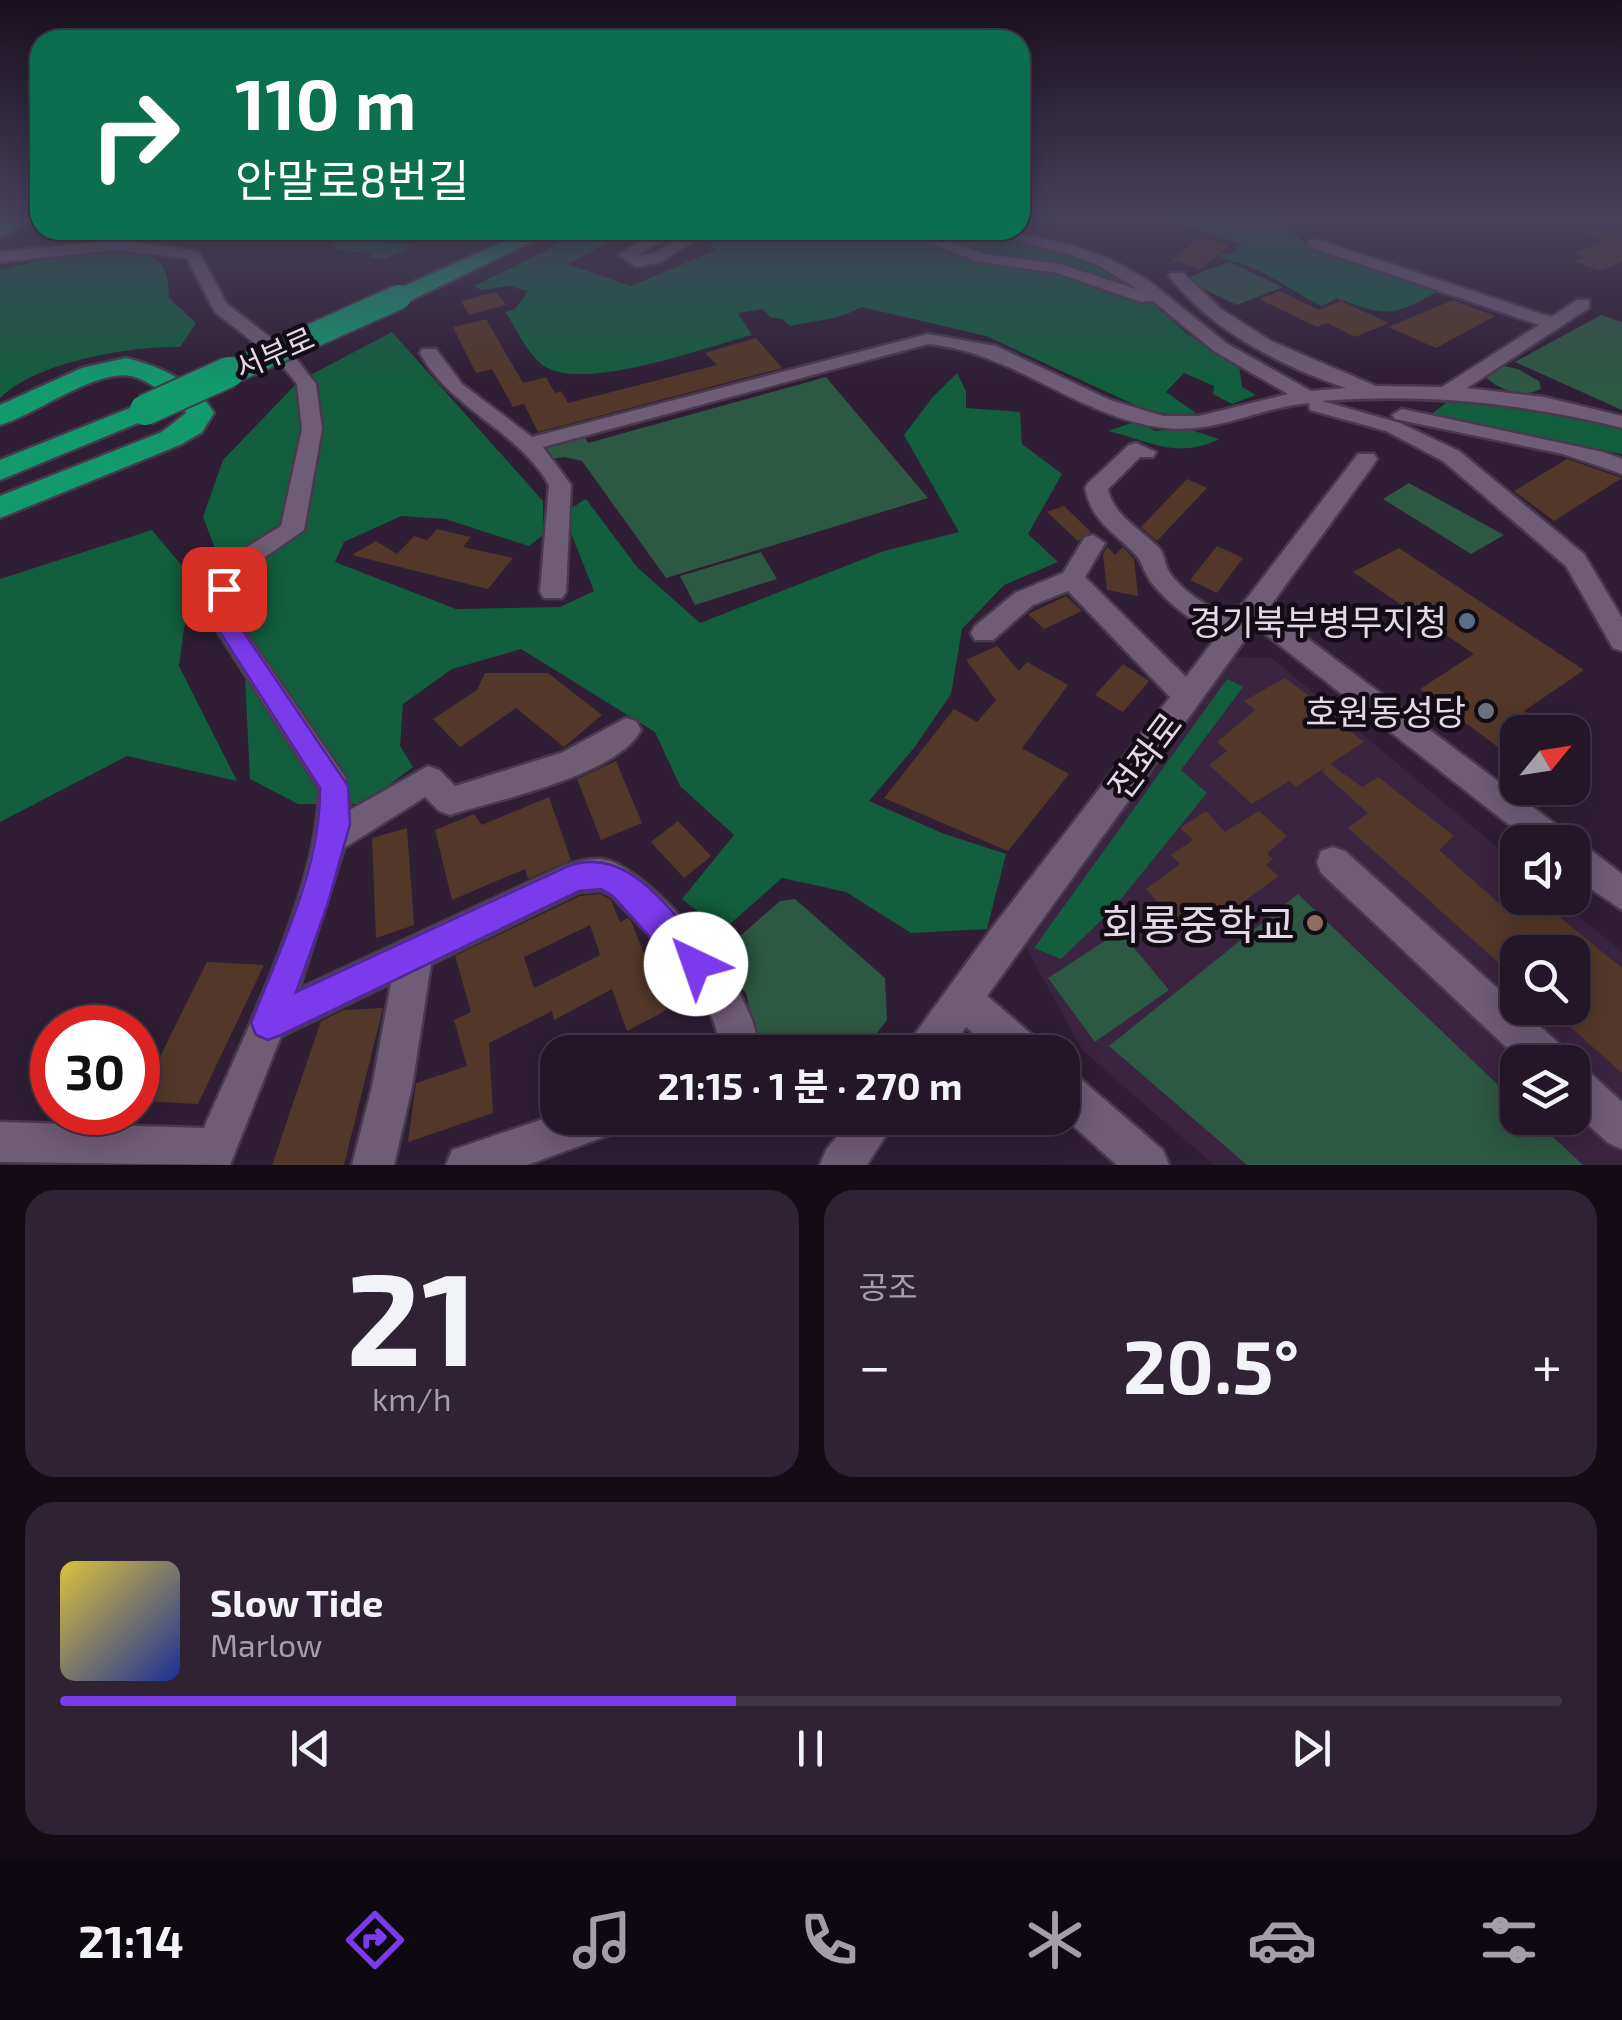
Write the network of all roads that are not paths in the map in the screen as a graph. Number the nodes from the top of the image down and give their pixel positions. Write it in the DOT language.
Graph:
graph roads {
  1 [pos="203,274"];
  2 [pos="428,274"];
  3 [pos="436,274"];
  4 [pos="1078,274"];
  5 [pos="1126,274"];
  6 [pos="1405,274"];
  7 [pos="1177,276"];
  8 [pos="390,293"];
  9 [pos="1162,300"];
  10 [pos="1583,304"];
  11 [pos="1556,324"];
  12 [pos="429,353"];
  13 [pos="1408,391"];
  14 [pos="1386,392"];
  15 [pos="1446,392"];
  16 [pos="1298,398"];
  17 [pos="136,403"];
  18 [pos="0,416"];
  19 [pos="1397,421"];
  20 [pos="1622,422"];
  21 [pos="528,445"];
  22 [pos="0,450"];
  23 [pos="1145,452"];
  24 [pos="1366,459"];
  25 [pos="1622,467"];
  26 [pos="0,471"];
  27 [pos="0,508"];
  28 [pos="1094,543"];
  29 [pos="1072,579"];
  30 [pos="552,592"];
  31 [pos="1245,623"];
  32 [pos="984,634"];
  33 [pos="1622,642"];
  34 [pos="1188,698"];
  35 [pos="626,730"];
  36 [pos="1531,825"];
  37 [pos="331,839"];
  38 [pos="1334,862"];
  39 [pos="1590,870"];
  40 [pos="1622,894"];
  41 [pos="414,956"];
  42 [pos="964,1002"];
  43 [pos="268,1023"];
  44 [pos="737,1035"];
  45 [pos="939,1035"];
  46 [pos="1002,1035"];
  47 [pos="1532,1045"];
  48 [pos="1590,1099"];
  49 [pos="1080,1105"];
  50 [pos="1622,1128"];
  51 [pos="554,1135"];
  52 [pos="864,1135"];
  53 [pos="0,1142"];
  54 [pos="213,1157"];
  55 [pos="374,1165"];
  56 [pos="467,1165"];
  57 [pos="841,1165"];
  58 [pos="1148,1165"];
  1 -- 37 [label="street"];
  2 -- 8 [label="highway, 서부로"];
  3 -- 8 [label="highway, 서부로"];
  4 -- 9 [label="street"];
  5 -- 9 [label="street"];
  6 -- 11 [label="street"];
  7 -- 14 [label="street"];
  8 -- 17 [label="highway, 서부로, bridge"];
  9 -- 16 [label="street"];
  10 -- 11 [label="street"];
  11 -- 15 [label="street"];
  12 -- 21 [label="street"];
  13 -- 14 [label="street"];
  13 -- 15 [label="street"];
  13 -- 19 [label="street"];
  14 -- 16 [label="street"];
  15 -- 20 [label="street"];
  16 -- 19 [label="street"];
  16 -- 21 [label="street"];
  17 -- 22 [label="highway, 서부로"];
  17 -- 26 [label="highway, 서부로"];
  18 -- 27 [label="highway"];
  19 -- 25 [label="street"];
  19 -- 33 [label="street"];
  21 -- 30 [label="street"];
  23 -- 31 [label="street"];
  24 -- 31 [label="street, 전좌로"];
  28 -- 29 [label="street"];
  29 -- 32 [label="street"];
  29 -- 34 [label="street"];
  31 -- 34 [label="street, 전좌로"];
  31 -- 36 [label="street"];
  34 -- 42 [label="street, 전좌로"];
  35 -- 37 [label="street"];
  37 -- 43 [label="street"];
  38 -- 47 [label="street"];
  39 -- 40 [label="street"];
  41 -- 43 [label="street"];
  41 -- 44 [label="street"];
  41 -- 55 [label="street"];
  42 -- 45 [label="street, 전좌로"];
  42 -- 46 [label="street"];
  43 -- 54 [label="street"];
  48 -- 50 [label="street"];
  49 -- 58 [label="street"];
  51 -- 56 [label="street"];
  52 -- 57 [label="street"];
  53 -- 54 [label="street"];
}
